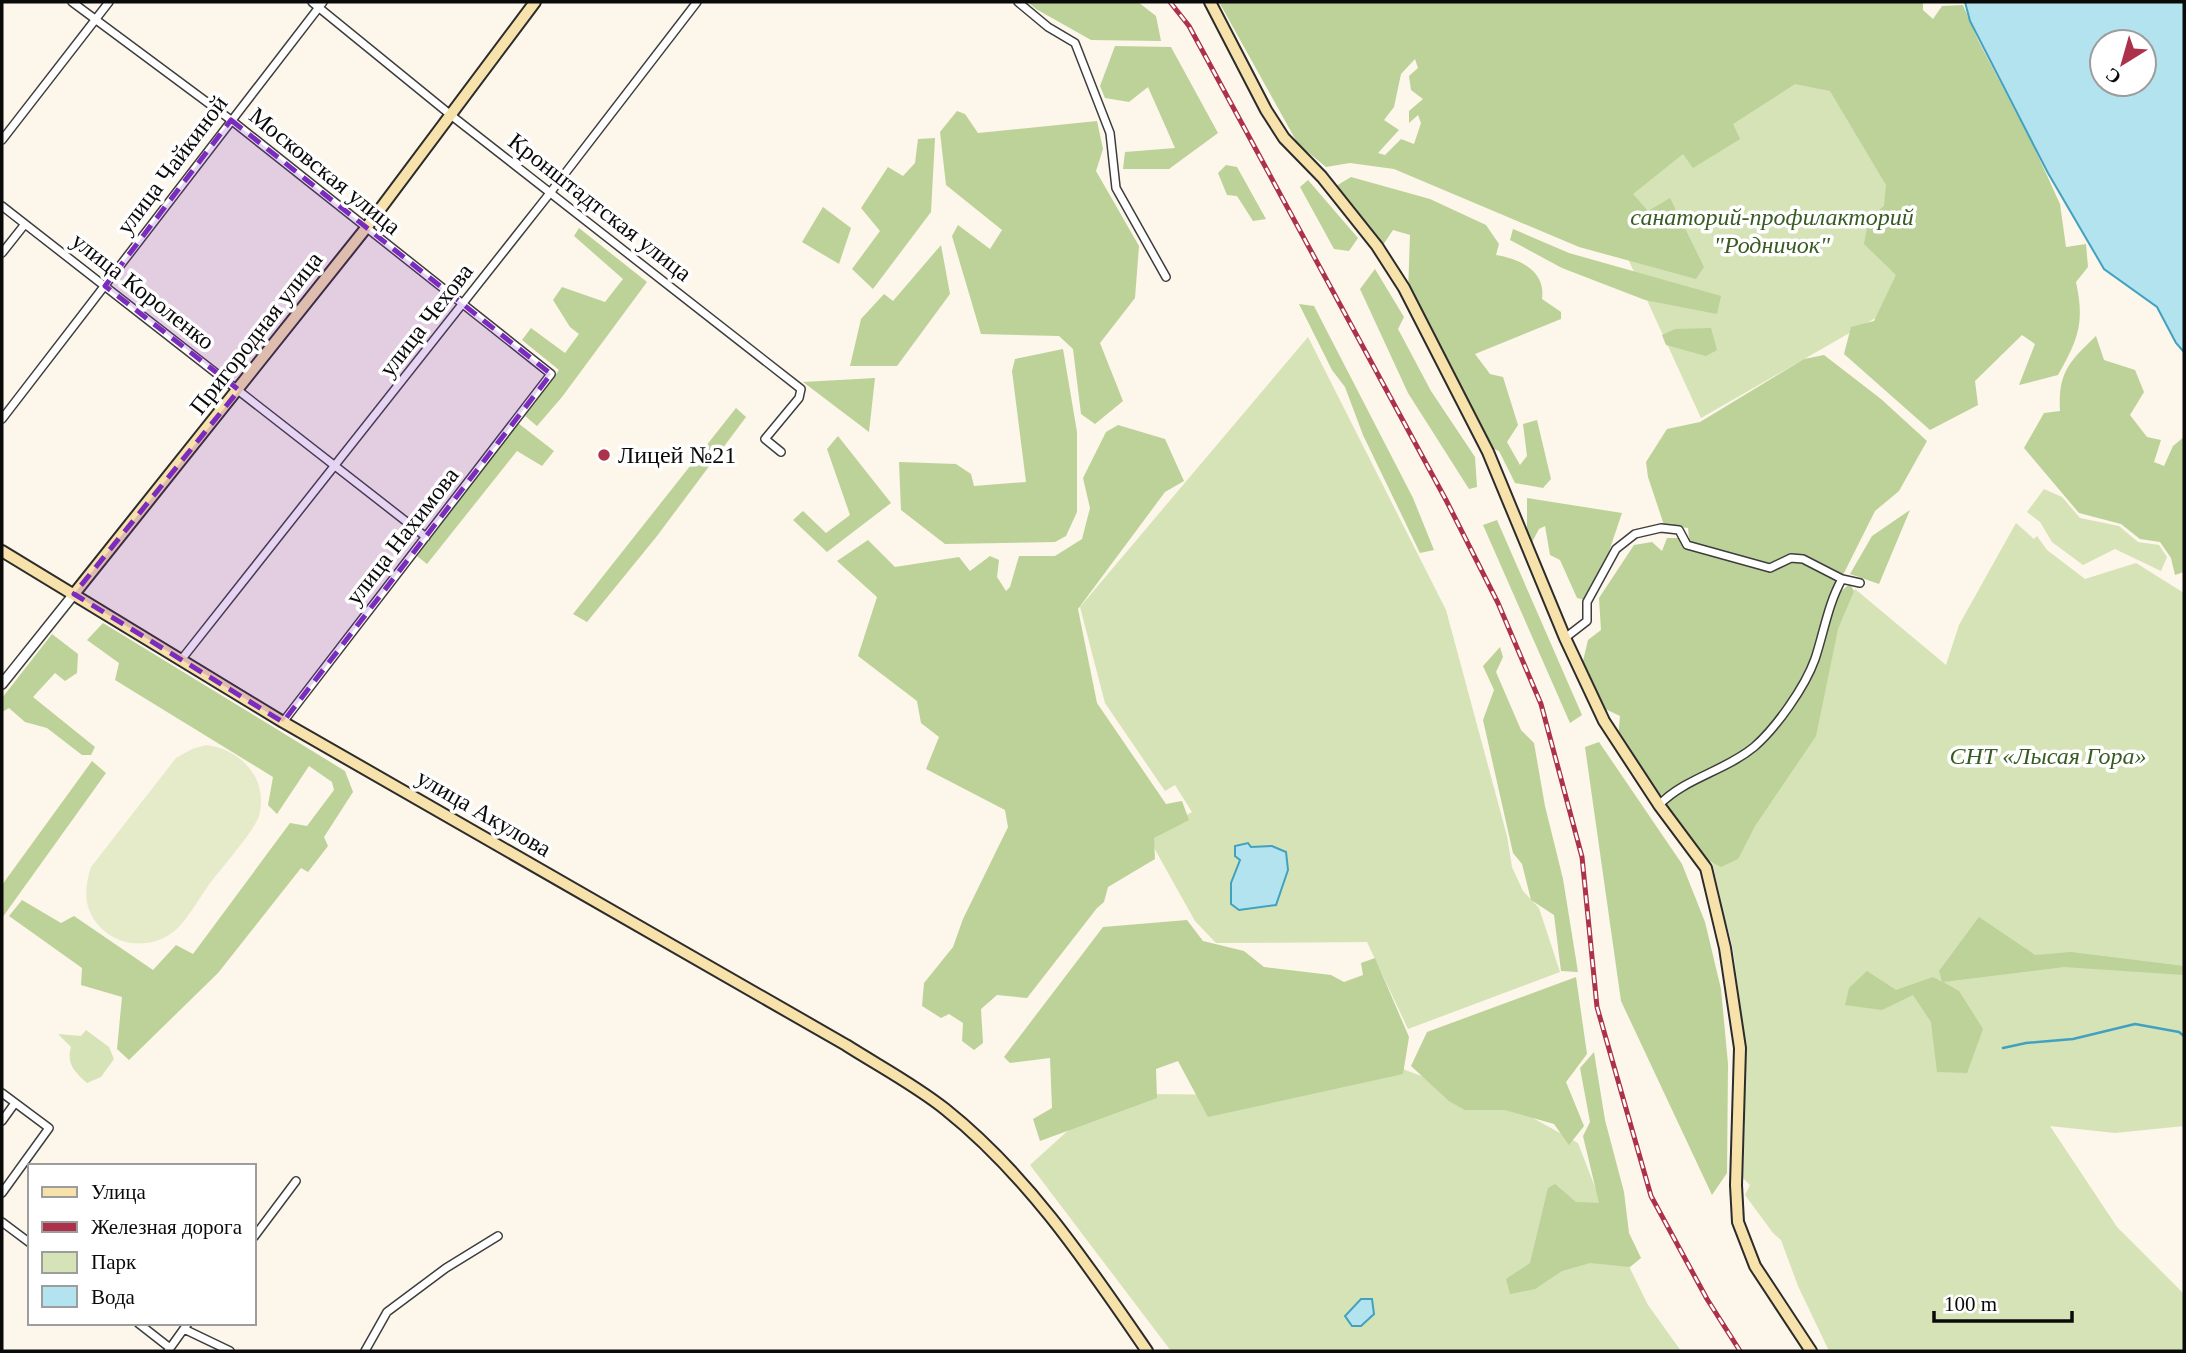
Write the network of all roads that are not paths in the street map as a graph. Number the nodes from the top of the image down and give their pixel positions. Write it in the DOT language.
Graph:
graph roads {
  1 [pos="72,2"];
  2 [pos="109,2"];
  3 [pos="535,2"];
  4 [pos="697,2"];
  5 [pos="1018,2"];
  6 [pos="1210,2"];
  7 [pos="318,4"];
  8 [pos="95,20"];
  9 [pos="452,116"];
  10 [pos="231,120"];
  11 [pos="2,140"];
  12 [pos="550,193"];
  13 [pos="2,206"];
  14 [pos="24,224"];
  15 [pos="366,228"];
  16 [pos="2,253"];
  17 [pos="1166,277"];
  18 [pos="105,286"];
  19 [pos="462,306"];
  20 [pos="551,374"];
  21 [pos="239,390"];
  22 [pos="2,419"];
  23 [pos="781,452"];
  24 [pos="335,466"];
  25 [pos="426,537"];
  26 [pos="2,551"];
  27 [pos="1842,579"];
  28 [pos="1860,583"];
  29 [pos="74,594"];
  30 [pos="1565,638"];
  31 [pos="181,660"];
  32 [pos="2,684"];
  33 [pos="284,722"];
  34 [pos="1658,805"];
  35 [pos="2,1093"];
  36 [pos="15,1103"];
  37 [pos="2,1121"];
  38 [pos="296,1181"];
  39 [pos="2,1193"];
  40 [pos="2,1222"];
  41 [pos="256,1234"];
  42 [pos="498,1236"];
  43 [pos="28,1241"];
  44 [pos="140,1325"];
  45 [pos="186,1326"];
  46 [pos="169,1349"];
  47 [pos="230,1351"];
  48 [pos="365,1351"];
  49 [pos="1147,1351"];
  50 [pos="1811,1351"];
  1 -- 8 [label="street, Московская улица"];
  2 -- 8 [label="street"];
  3 -- 9 [label="main road, Пригородная улица"];
  4 -- 12 [label="street, улица Чехова"];
  5 -- 17 [label="street"];
  6 -- 30 [label="main road"];
  7 -- 9 [label="street, Кронштадтская улица"];
  7 -- 10 [label="street, улица Чайкиной"];
  8 -- 10 [label="street, Московская улица"];
  8 -- 11 [label="street"];
  9 -- 12 [label="street, Кронштадтская улица"];
  9 -- 15 [label="main road, Пригородная улица"];
  10 -- 15 [label="street, Московская улица"];
  10 -- 18 [label="street, улица Чайкиной"];
  12 -- 19 [label="street, улица Чехова"];
  12 -- 23 [label="street, Кронштадтская улица"];
  13 -- 14 [label="street, улица Короленко"];
  14 -- 16 [label="street"];
  14 -- 18 [label="street, улица Короленко"];
  15 -- 19 [label="street, Московская улица"];
  15 -- 21 [label="main road, Пригородная улица"];
  18 -- 21 [label="street, улица Короленко"];
  18 -- 22 [label="street, улица Чайкиной"];
  19 -- 20 [label="street, Московская улица"];
  19 -- 24 [label="street, улица Чехова"];
  20 -- 25 [label="street, улица Нахимова"];
  21 -- 24 [label="street, улица Короленко"];
  21 -- 29 [label="main road, Пригородная улица"];
  24 -- 25 [label="street, улица Короленко"];
  24 -- 31 [label="street, улица Чехова"];
  25 -- 33 [label="street, улица Нахимова"];
  26 -- 29 [label="main road, улица Акулова"];
  27 -- 28 [label="street"];
  27 -- 30 [label="street"];
  27 -- 34 [label="street"];
  29 -- 31 [label="main road, улица Акулова"];
  29 -- 32 [label="street, Пригородная улица"];
  30 -- 34 [label="main road"];
  31 -- 33 [label="main road, улица Акулова"];
  33 -- 49 [label="main road, улица Акулова"];
  34 -- 50 [label="main road"];
  35 -- 36 [label="street"];
  36 -- 37 [label="street"];
  36 -- 39 [label="street"];
  38 -- 41 [label="street"];
  40 -- 43 [label="street"];
  42 -- 48 [label="street"];
  44 -- 46 [label="street"];
  45 -- 46 [label="street"];
  45 -- 47 [label="street"];
}
